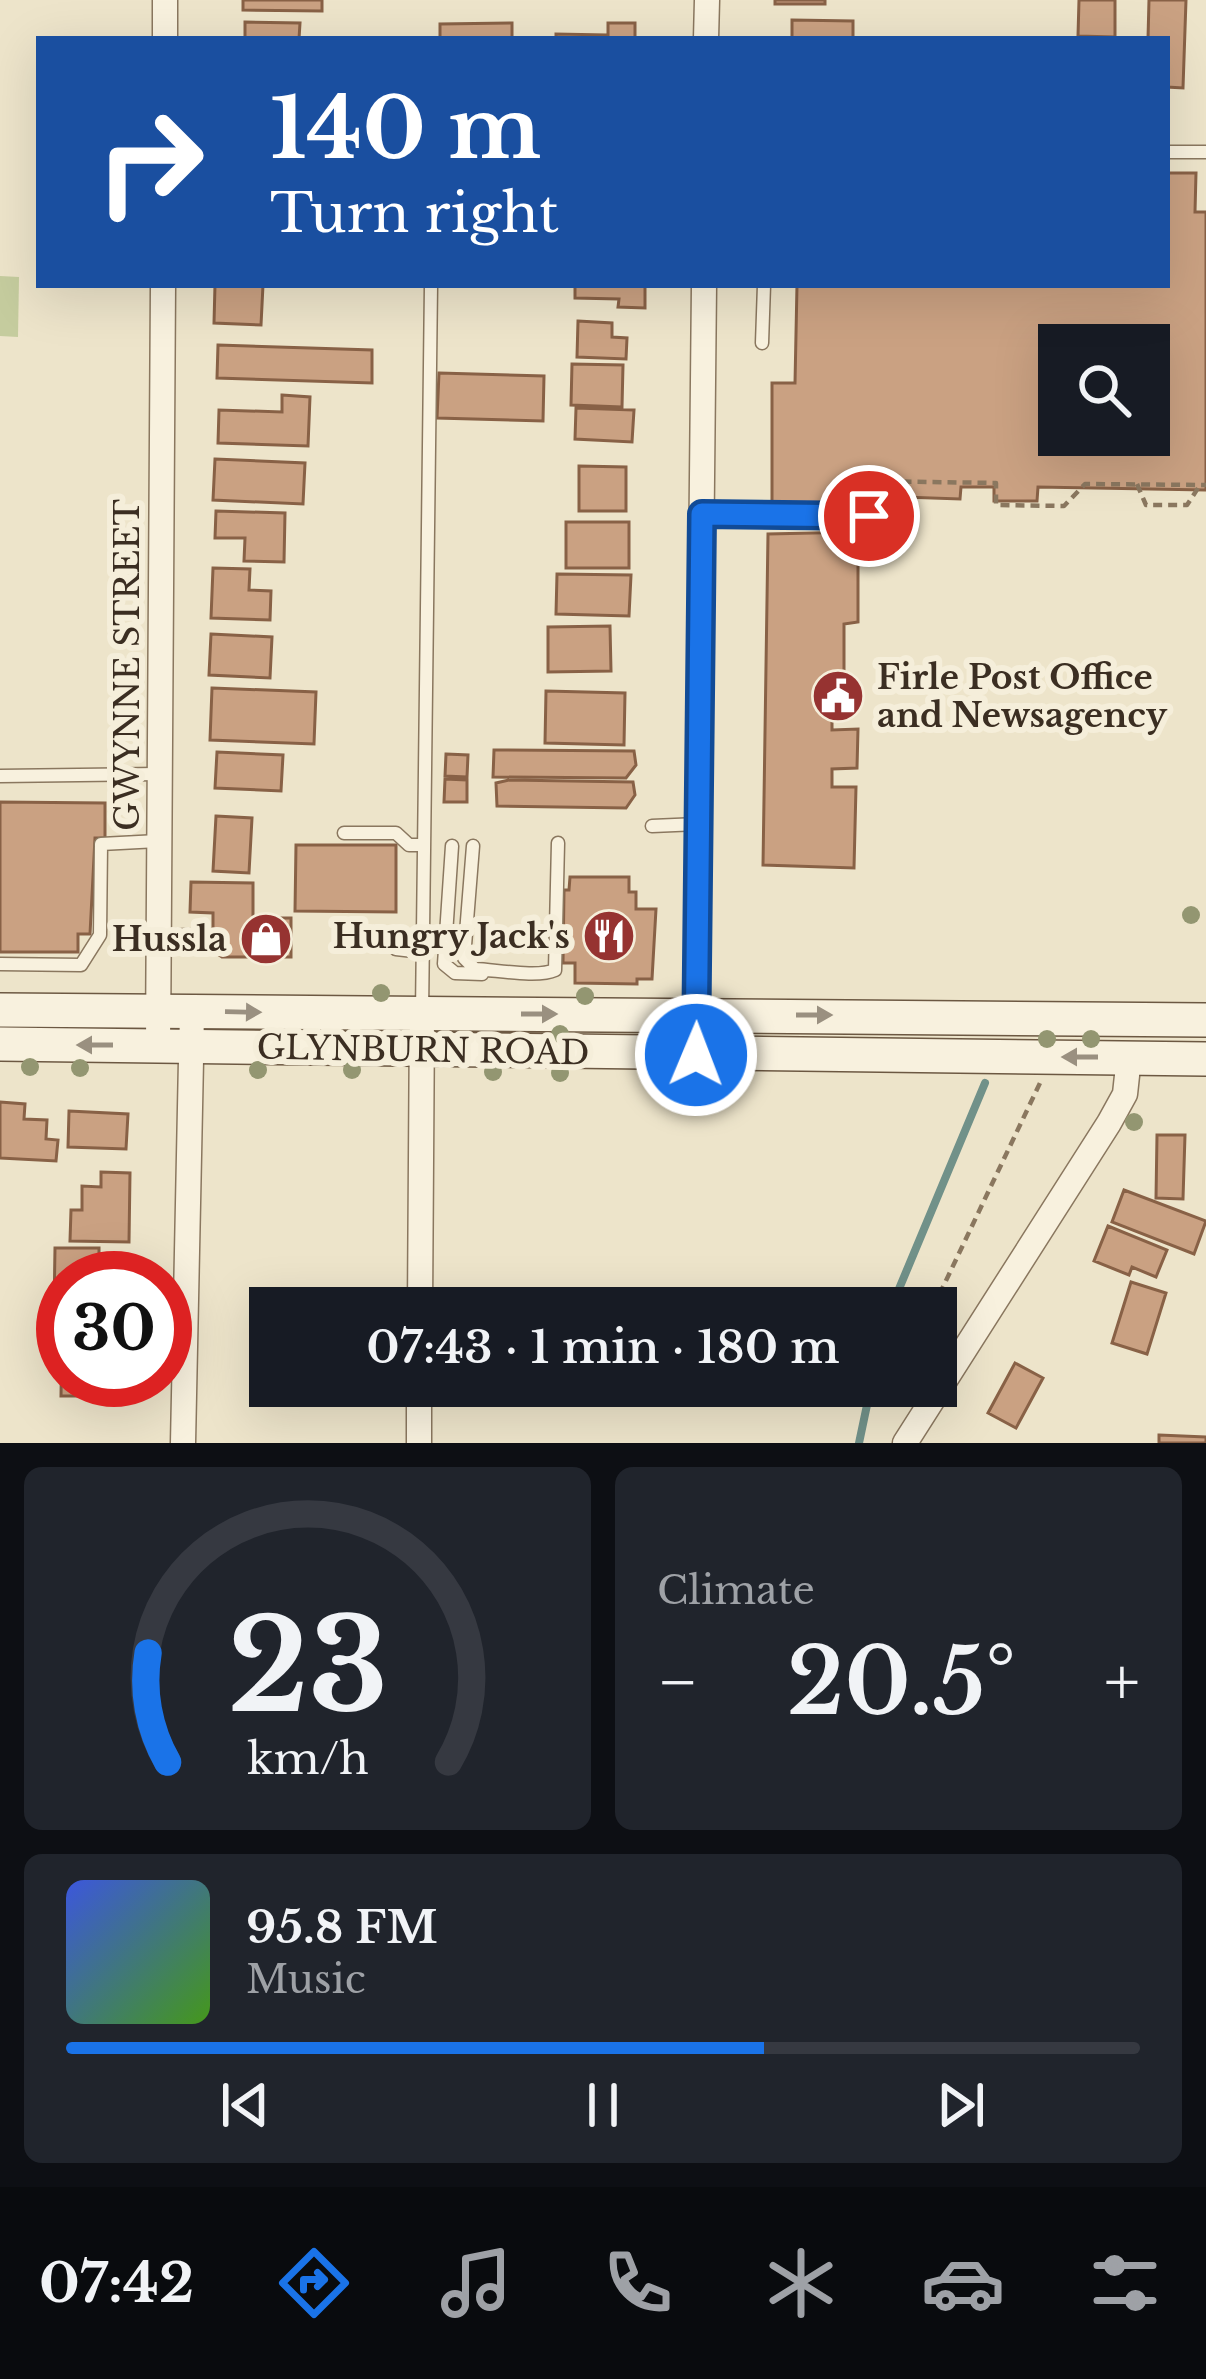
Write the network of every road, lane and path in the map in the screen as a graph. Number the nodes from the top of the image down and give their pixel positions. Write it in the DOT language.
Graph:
graph roads {
  1 [pos="165,0"];
  2 [pos="707,0"];
  3 [pos="165,36"];
  4 [pos="706,36"];
  5 [pos="1170,152"];
  6 [pos="1206,152"];
  7 [pos="163,288"];
  8 [pos="430,288"];
  9 [pos="704,288"];
  10 [pos="764,288"];
  11 [pos="762,343"];
  12 [pos="1137,484"];
  13 [pos="1203,485"];
  14 [pos="849,498"];
  15 [pos="702,514"];
  16 [pos="891,523"];
  17 [pos="158,774"];
  18 [pos="0,776"];
  19 [pos="698,824"];
  20 [pos="652,826"];
  21 [pos="344,833"];
  22 [pos="158,841"];
  23 [pos="558,843"];
  24 [pos="424,845"];
  25 [pos="452,846"];
  26 [pos="473,846"];
  27 [pos="190,935"];
  28 [pos="157,936"];
  29 [pos="397,950"];
  30 [pos="422,952"];
  31 [pos="0,964"];
  32 [pos="500,969"];
  33 [pos="0,1010"];
  34 [pos="422,1014"];
  35 [pos="697,1014"];
  36 [pos="1206,1019"];
  37 [pos="169,1034"];
  38 [pos="0,1044"];
  39 [pos="422,1051"];
  40 [pos="696,1055"];
  41 [pos="1042,1056"];
  42 [pos="1129,1057"];
  43 [pos="1206,1059"];
  44 [pos="420,1287"];
  45 [pos="942,1287"];
  46 [pos="419,1407"];
  47 [pos="183,1443"];
  48 [pos="419,1443"];
  49 [pos="905,1443"];
  1 -- 3 [label="street"];
  2 -- 4 [label="street"];
  5 -- 6 [label="lane"];
  7 -- 17 [label="street, GWYNNE STREET"];
  8 -- 24 [label="lane"];
  9 -- 15 [label="street"];
  10 -- 11 [label="lane"];
  12 -- 13 [label="path"];
  12 -- 13 [label="path"];
  12 -- 14 [label="path"];
  15 -- 16 [label="lane"];
  15 -- 19 [label="street"];
  17 -- 18 [label="lane"];
  17 -- 22 [label="street, GWYNNE STREET"];
  19 -- 20 [label="lane"];
  19 -- 35 [label="street"];
  21 -- 24 [label="lane"];
  22 -- 28 [label="street, GWYNNE STREET"];
  22 -- 31 [label="lane"];
  23 -- 32 [label="lane"];
  24 -- 30 [label="lane"];
  25 -- 32 [label="lane"];
  26 -- 32 [label="lane"];
  27 -- 28 [label="lane"];
  28 -- 37 [label="street, GWYNNE STREET"];
  29 -- 30 [label="lane"];
  30 -- 34 [label="lane"];
  33 -- 37 [label="main road, GLYNBURN ROAD"];
  34 -- 35 [label="main road, GLYNBURN ROAD, one-way"];
  37 -- 34 [label="main road, GLYNBURN ROAD, one-way"];
  34 -- 39 [label="street"];
  35 -- 36 [label="main road, GLYNBURN ROAD, one-way"];
  35 -- 40 [label="street"];
  37 -- 38 [label="main road, GLYNBURN ROAD, one-way"];
  37 -- 39 [label="main road, GLYNBURN ROAD"];
  37 -- 47 [label="street, GWYNNE STREET"];
  39 -- 40 [label="main road, GLYNBURN ROAD"];
  39 -- 44 [label="street"];
  40 -- 41 [label="main road, GLYNBURN ROAD"];
  42 -- 41 [label="main road, GLYNBURN ROAD, one-way"];
  41 -- 45 [label="path"];
  42 -- 43 [label="main road, GLYNBURN ROAD"];
  42 -- 49 [label="street"];
  46 -- 48 [label="street"];
}
